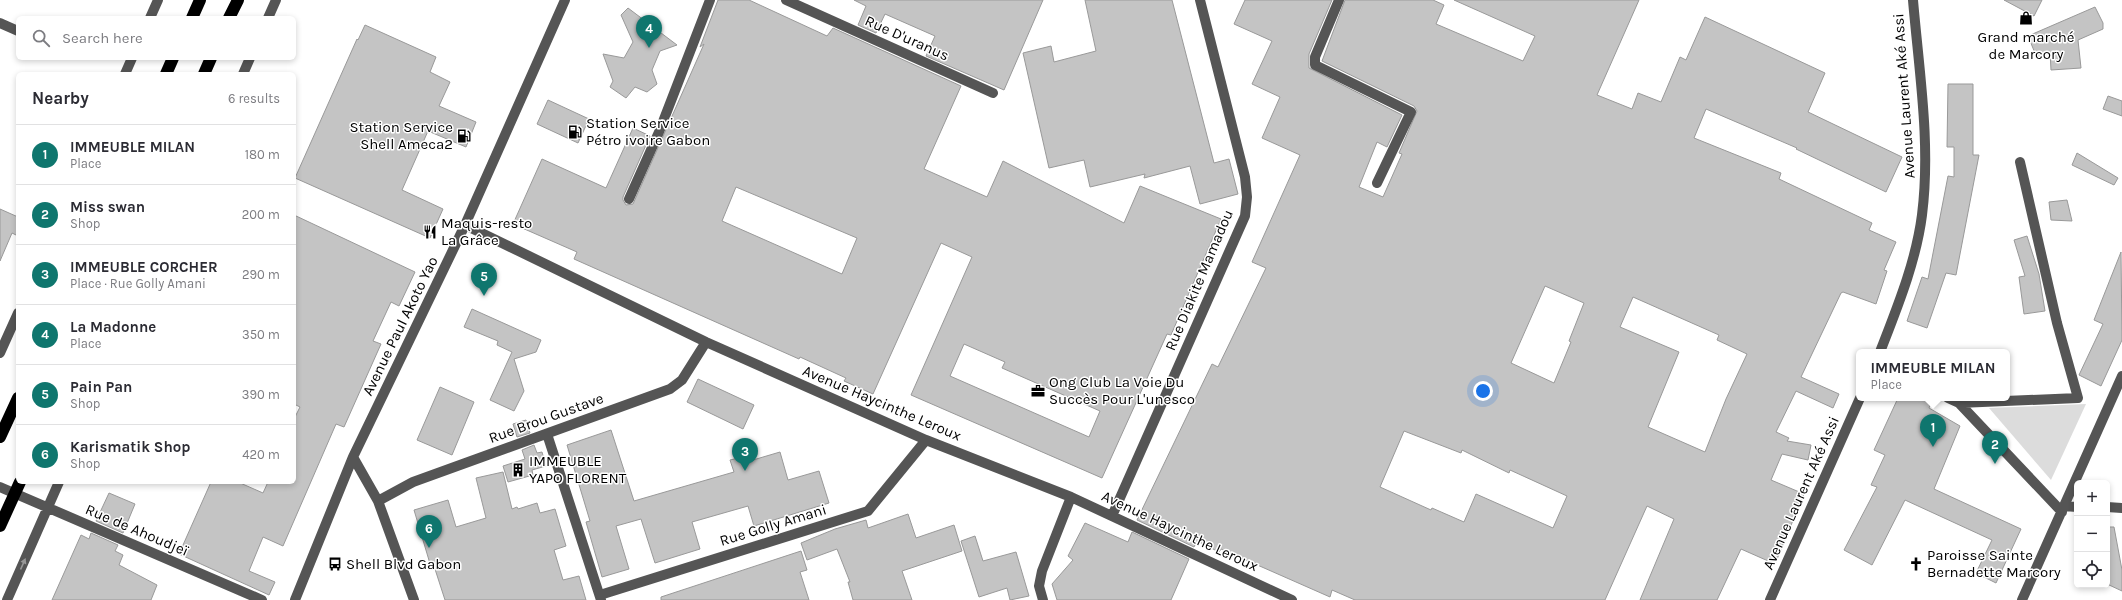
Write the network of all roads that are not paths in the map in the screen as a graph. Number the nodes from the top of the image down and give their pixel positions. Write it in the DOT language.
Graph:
graph roads {
  1 [pos="158,0"];
  2 [pos="200,0"];
  3 [pos="238,0"];
  4 [pos="276,0"];
  5 [pos="565,0"];
  6 [pos="710,0"];
  7 [pos="786,0"];
  8 [pos="1200,0"];
  9 [pos="1339,0"];
  10 [pos="1913,0"];
  11 [pos="151,16"];
  12 [pos="193,16"];
  13 [pos="230,16"];
  14 [pos="269,16"];
  15 [pos="0,23"];
  16 [pos="16,31"];
  17 [pos="131,60"];
  18 [pos="172,60"];
  19 [pos="210,60"];
  20 [pos="249,60"];
  21 [pos="126,72"];
  22 [pos="167,72"];
  23 [pos="205,72"];
  24 [pos="244,72"];
  25 [pos="993,93"];
  26 [pos="2020,162"];
  27 [pos="1377,183"];
  28 [pos="629,199"];
  29 [pos="465,225"];
  30 [pos="16,317"];
  31 [pos="706,342"];
  32 [pos="1881,349"];
  33 [pos="0,353"];
  34 [pos="2122,376"];
  35 [pos="2115,392"];
  36 [pos="1859,401"];
  37 [pos="1955,401"];
  38 [pos="2007,401"];
  39 [pos="2010,401"];
  40 [pos="2122,401"];
  41 [pos="16,402"];
  42 [pos="1959,403"];
  43 [pos="547,434"];
  44 [pos="0,437"];
  45 [pos="926,440"];
  46 [pos="354,457"];
  47 [pos="19,484"];
  48 [pos="58,484"];
  49 [pos="0,488"];
  50 [pos="15,494"];
  51 [pos="1071,497"];
  52 [pos="378,502"];
  53 [pos="2074,507"];
  54 [pos="2110,507"];
  55 [pos="48,508"];
  56 [pos="2122,508"];
  57 [pos="2063,509"];
  58 [pos="1112,516"];
  59 [pos="0,526"];
  60 [pos="600,598"];
  61 [pos="7,600"];
  62 [pos="262,600"];
  63 [pos="294,600"];
  64 [pos="414,600"];
  65 [pos="1043,600"];
  66 [pos="1292,600"];
  67 [pos="1770,600"];
  68 [pos="2022,600"];
  1 -- 11 [label="street"];
  2 -- 12 [label="highway"];
  3 -- 13 [label="highway"];
  4 -- 14 [label="street"];
  5 -- 29 [label="street, Avenue Paul Akoto Yao"];
  6 -- 28 [label="street"];
  7 -- 25 [label="street, Rue D'uranus"];
  8 -- 58 [label="street, Rue Diakite Mamadou"];
  9 -- 27 [label="street"];
  10 -- 32 [label="street, Avenue Laurent Aké Assi"];
  15 -- 16 [label="street"];
  17 -- 21 [label="street"];
  18 -- 22 [label="highway"];
  19 -- 23 [label="highway"];
  20 -- 24 [label="street"];
  26 -- 39 [label="street"];
  29 -- 31 [label="street, Avenue Haycinthe Leroux"];
  29 -- 46 [label="street, Avenue Paul Akoto Yao"];
  30 -- 33 [label="street"];
  31 -- 43 [label="street, Rue Brou Gustave"];
  31 -- 45 [label="street, Avenue Haycinthe Leroux"];
  34 -- 35 [label="street"];
  35 -- 40 [label="street"];
  35 -- 57 [label="street"];
  36 -- 67 [label="street, Avenue Laurent Aké Assi"];
  37 -- 42 [label="street"];
  38 -- 42 [label="street"];
  41 -- 44 [label="highway"];
  42 -- 57 [label="street"];
  43 -- 52 [label="street, Rue Brou Gustave"];
  43 -- 60 [label="street"];
  45 -- 51 [label="street, Avenue Haycinthe Leroux"];
  45 -- 60 [label="street, Rue Golly Amani"];
  46 -- 52 [label="street"];
  46 -- 63 [label="street, Avenue Paul Akoto Yao"];
  47 -- 50 [label="highway"];
  48 -- 55 [label="street"];
  49 -- 50 [label="street, Rue de Ahoudjeï"];
  50 -- 55 [label="street, Rue de Ahoudjeï"];
  50 -- 59 [label="highway"];
  51 -- 58 [label="street, Avenue Haycinthe Leroux"];
  51 -- 65 [label="street"];
  52 -- 64 [label="street"];
  53 -- 57 [label="street"];
  54 -- 56 [label="street"];
  61 -- 55 [label="street, one-way"];
  55 -- 62 [label="street, Rue de Ahoudjeï"];
  57 -- 68 [label="street"];
  58 -- 66 [label="street, Avenue Haycinthe Leroux"];
}
